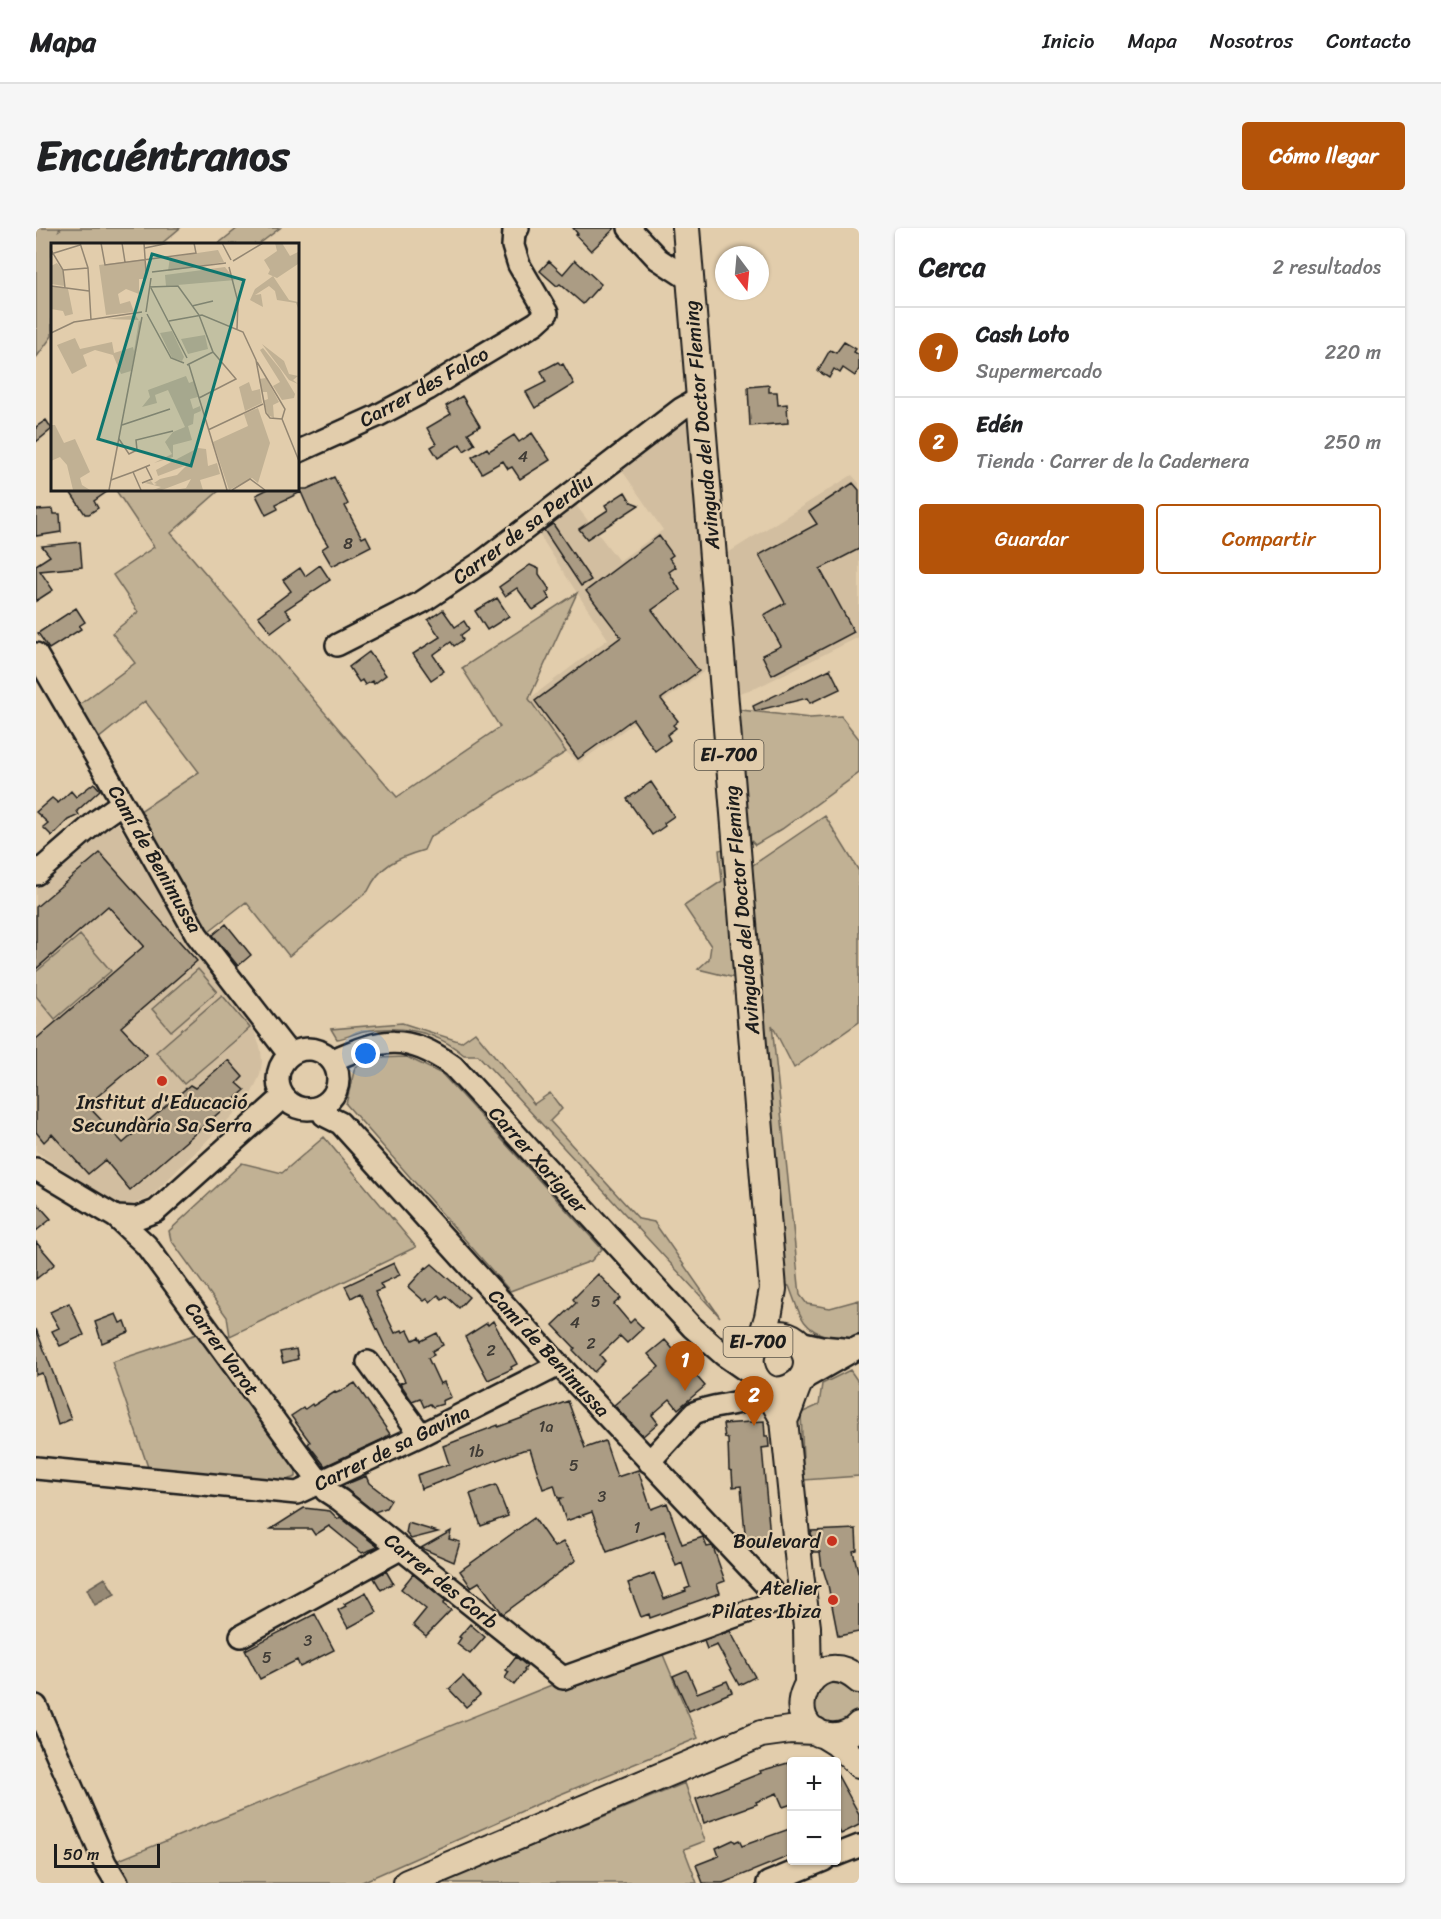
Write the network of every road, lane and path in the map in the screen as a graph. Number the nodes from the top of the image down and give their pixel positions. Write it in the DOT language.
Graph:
graph roads {
  1 [pos="518,228"];
  2 [pos="629,228"];
  3 [pos="686,228"];
  4 [pos="690,280"];
  5 [pos="700,398"];
  6 [pos="298,452"];
  7 [pos="337,645"];
  8 [pos="36,654"];
  9 [pos="122,804"];
  10 [pos="36,874"];
  11 [pos="289,1054"];
  12 [pos="333,1060"];
  13 [pos="284,1097"];
  14 [pos="321,1107"];
  15 [pos="36,1169"];
  16 [pos="156,1211"];
  17 [pos="116,1217"];
  18 [pos="146,1245"];
  19 [pos="773,1289"];
  20 [pos="795,1340"];
  21 [pos="759,1342"];
  22 [pos="714,1346"];
  23 [pos="856,1349"];
  24 [pos="368,1362"];
  25 [pos="559,1365"];
  26 [pos="800,1381"];
  27 [pos="762,1384"];
  28 [pos="784,1420"];
  29 [pos="421,1435"];
  30 [pos="649,1462"];
  31 [pos="36,1468"];
  32 [pos="320,1483"];
  33 [pos="400,1549"];
  34 [pos="792,1599"];
  35 [pos="807,1627"];
  36 [pos="241,1636"];
  37 [pos="851,1676"];
  38 [pos="804,1690"];
  39 [pos="36,1706"];
  40 [pos="859,1725"];
  41 [pos="820,1733"];
  42 [pos="761,1734"];
  43 [pos="859,1764"];
  44 [pos="859,1846"];
  45 [pos="841,1853"];
  46 [pos="812,1865"];
  47 [pos="117,1883"];
  48 [pos="407,1883"];
  49 [pos="768,1883"];
  1 -- 6 [label="street, Carrer des Falco"];
  2 -- 4 [label="street"];
  3 -- 4 [label="main road, EI-700"];
  4 -- 5 [label="main road, Avinguda del Doctor Fleming / EI-700"];
  5 -- 7 [label="street, Carrer de sa Perdiu"];
  5 -- 19 [label="main road, Avinguda del Doctor Fleming / EI-700"];
  8 -- 9 [label="street, Camí de Benimussa"];
  9 -- 10 [label="street"];
  9 -- 11 [label="street, Camí de Benimussa"];
  11 -- 12 [label="street"];
  11 -- 13 [label="street"];
  12 -- 14 [label="street"];
  12 -- 22 [label="street, Carrer Xoriguer"];
  13 -- 14 [label="street"];
  13 -- 16 [label="street"];
  14 -- 25 [label="street, Camí de Benimussa"];
  15 -- 17 [label="street"];
  16 -- 17 [label="street"];
  16 -- 18 [label="street"];
  17 -- 18 [label="street, Carrer Varot"];
  18 -- 32 [label="street, Carrer Varot"];
  19 -- 20 [label="main road, Avinguda del Doctor Fleming / EI-700"];
  19 -- 21 [label="main road, Avinguda del Doctor Fleming / EI-700"];
  20 -- 21 [label="main road, EI-700"];
  20 -- 23 [label="street"];
  20 -- 26 [label="main road, EI-700"];
  21 -- 22 [label="street"];
  21 -- 27 [label="main road, EI-700"];
  22 -- 27 [label="street, Carrer Xoriguer"];
  23 -- 26 [label="street"];
  24 -- 29 [label="street"];
  25 -- 29 [label="street, Carrer de sa Gavina"];
  25 -- 30 [label="street, Camí de Benimussa"];
  26 -- 27 [label="main road, EI-700"];
  26 -- 28 [label="main road, EI-700"];
  27 -- 28 [label="main road, EI-700"];
  27 -- 30 [label="street"];
  28 -- 34 [label="main road, EI-700"];
  29 -- 32 [label="street, Carrer de sa Gavina"];
  30 -- 34 [label="street, Camí de Benimussa"];
  31 -- 32 [label="street, Carrer de sa Gavina"];
  32 -- 33 [label="street, Carrer des Corb"];
  33 -- 34 [label="street, Carrer des Corb"];
  33 -- 36 [label="street"];
  34 -- 35 [label="main road, EI-700"];
  35 -- 37 [label="main road, EI-700"];
  35 -- 38 [label="main road, EI-700"];
  37 -- 38 [label="main road, EI-700"];
  38 -- 41 [label="main road, EI-700"];
  38 -- 42 [label="main road"];
  39 -- 47 [label="street"];
  40 -- 41 [label="main road"];
  41 -- 42 [label="main road"];
  41 -- 43 [label="main road, EI-700"];
  42 -- 48 [label="main road"];
  44 -- 45 [label="street"];
  46 -- 49 [label="street"];
}
